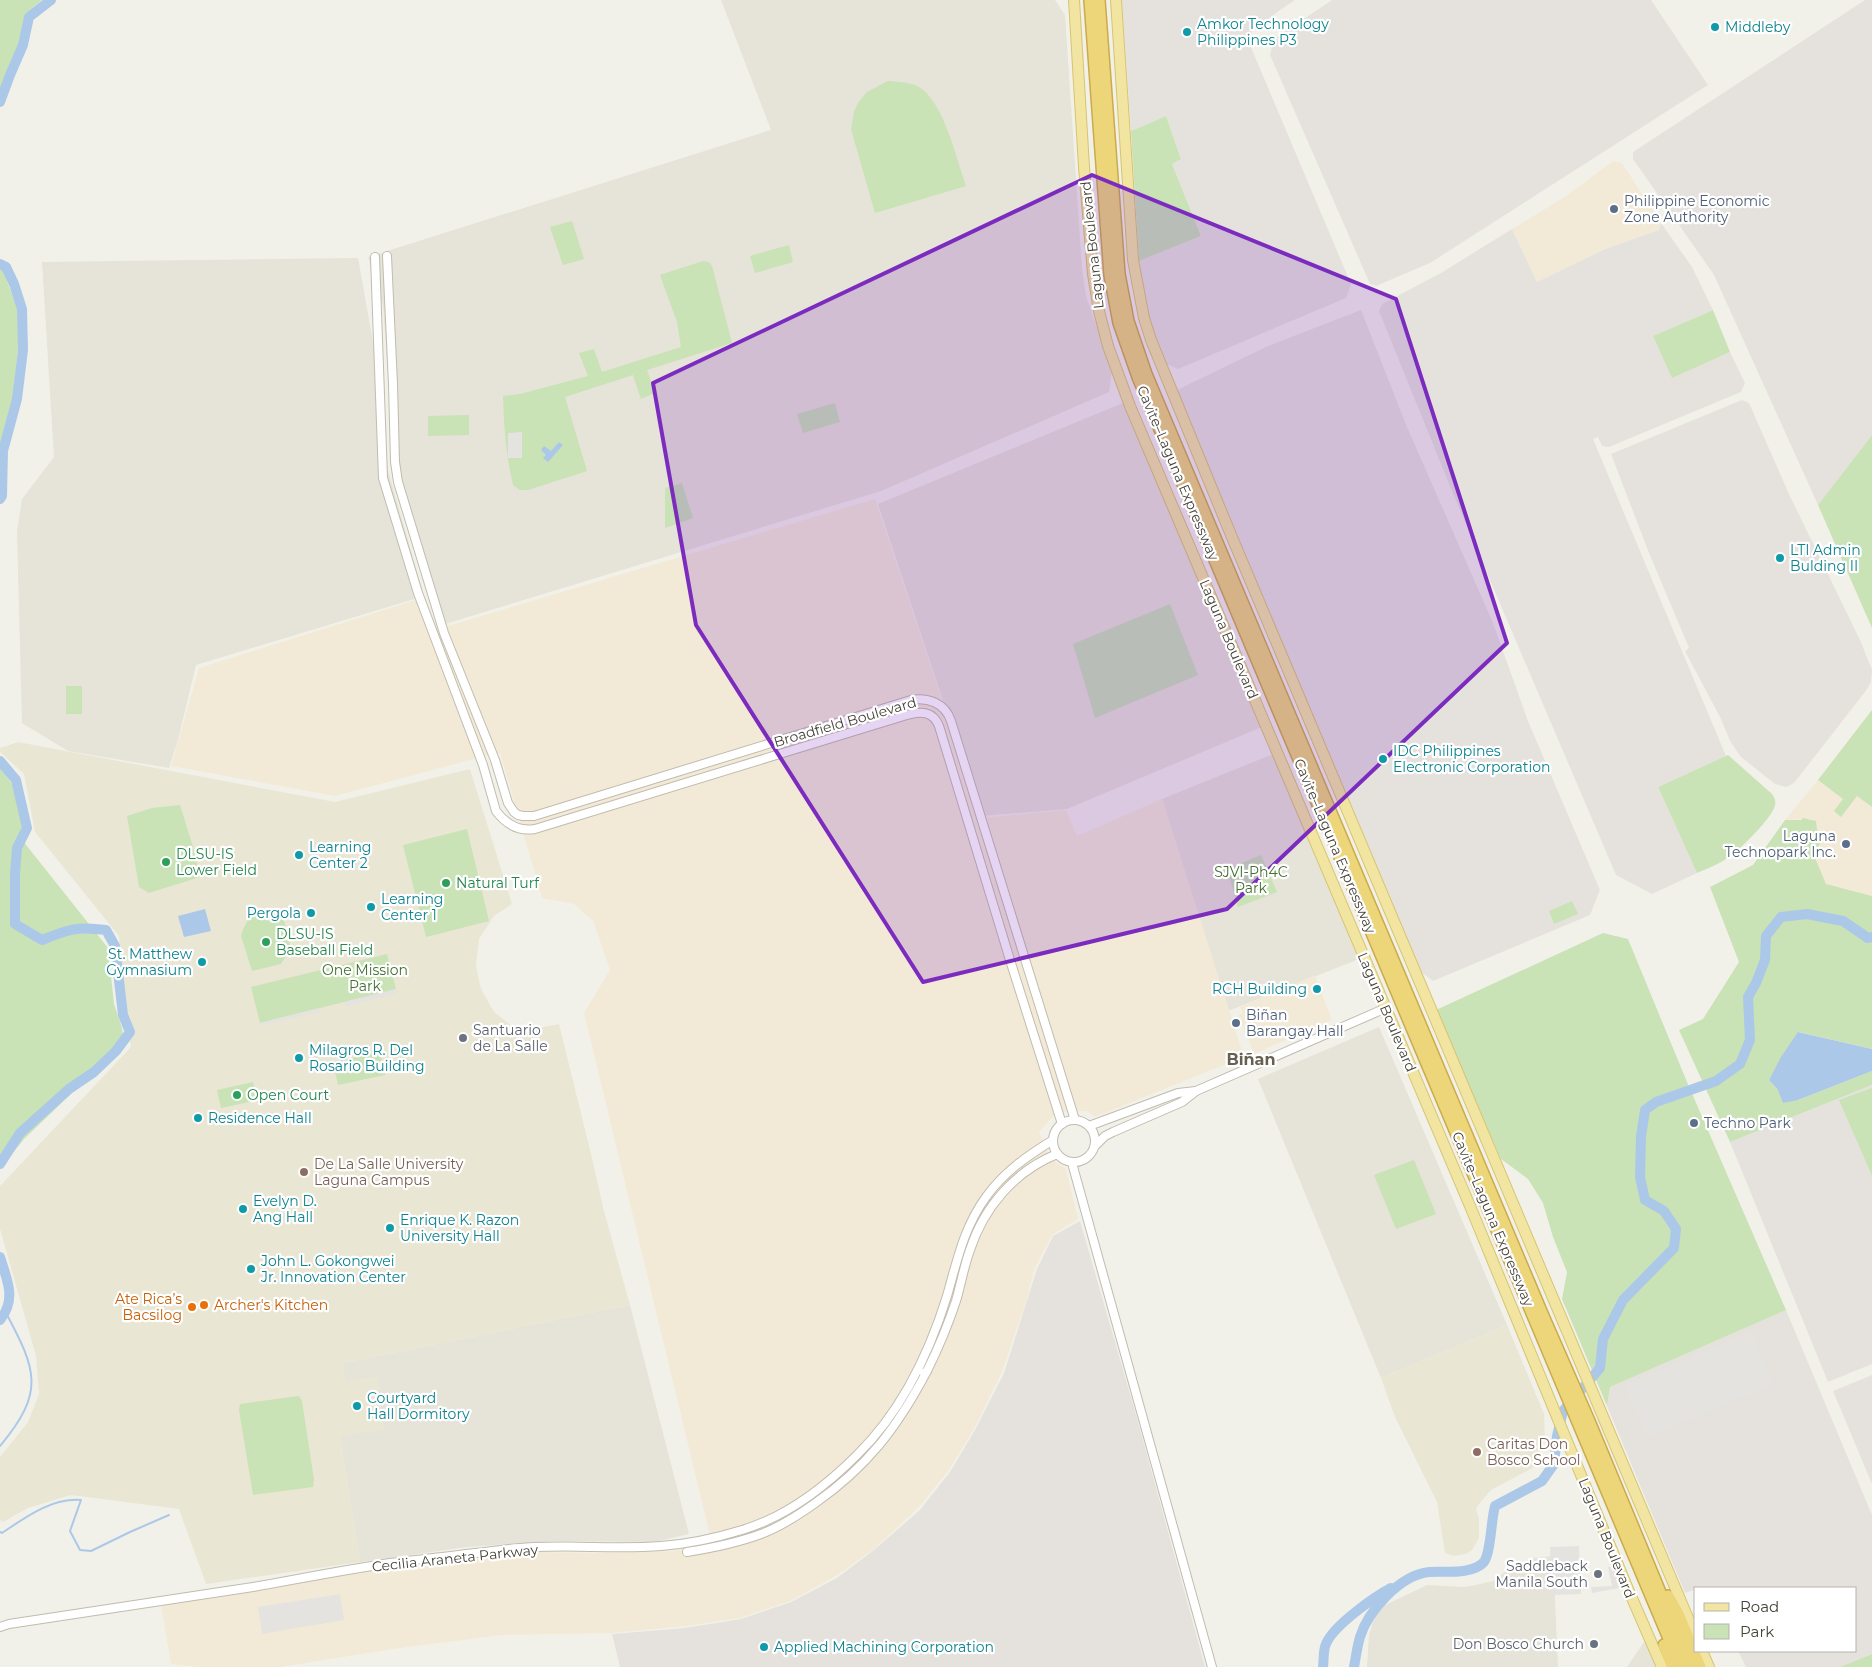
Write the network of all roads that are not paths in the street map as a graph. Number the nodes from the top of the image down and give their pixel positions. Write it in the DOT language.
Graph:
graph roads {
  1 [pos="1074,0"];
  2 [pos="1090,0"];
  3 [pos="1099,0"];
  4 [pos="1116,0"];
  5 [pos="387,256"];
  6 [pos="375,257"];
  7 [pos="1285,717"];
  8 [pos="1386,1008"];
  9 [pos="1196,1091"];
  10 [pos="1075,1120"];
  11 [pos="1062,1124"];
  12 [pos="1089,1126"];
  13 [pos="1053,1140"];
  14 [pos="1096,1146"];
  15 [pos="1056,1154"];
  16 [pos="1072,1163"];
  17 [pos="927,1372"];
  18 [pos="912,1381"];
  19 [pos="687,1552"];
  20 [pos="1642,1561"];
  21 [pos="0,1627"];
  22 [pos="1694,1632"];
  23 [pos="1702,1652"];
  24 [pos="1212,1667"];
  25 [pos="1662,1667"];
  26 [pos="1673,1667"];
  27 [pos="1681,1667"];
  28 [pos="1691,1667"];
  29 [pos="1700,1667"];
  30 [pos="1709,1667"];
  1 -- 8 [label="main road, Laguna Boulevard"];
  2 -- 7 [label="highway, Cavite–Laguna Expressway"];
  3 -- 7 [label="highway, Cavite–Laguna Expressway"];
  4 -- 22 [label="main road"];
  5 -- 10 [label="street, Broadfield Boulevard"];
  6 -- 11 [label="street, Broadfield Boulevard"];
  7 -- 20 [label="highway, Cavite–Laguna Expressway"];
  8 -- 9 [label="street"];
  8 -- 25 [label="main road, Laguna Boulevard"];
  9 -- 12 [label="street"];
  9 -- 14 [label="street"];
  10 -- 11 [label="street"];
  10 -- 12 [label="street"];
  11 -- 13 [label="street"];
  12 -- 14 [label="street"];
  13 -- 15 [label="street"];
  13 -- 18 [label="street, Cecilia Araneta Parkway"];
  14 -- 16 [label="street"];
  15 -- 16 [label="street"];
  15 -- 17 [label="street"];
  16 -- 24 [label="street"];
  17 -- 18 [label="street, Cecilia Araneta Parkway"];
  17 -- 19 [label="street"];
  18 -- 21 [label="street, Cecilia Araneta Parkway"];
  20 -- 26 [label="highway"];
  20 -- 27 [label="highway, Cavite–Laguna Expressway"];
  20 -- 28 [label="highway, Cavite–Laguna Expressway"];
  20 -- 29 [label="highway"];
  23 -- 30 [label="main road"];
}
